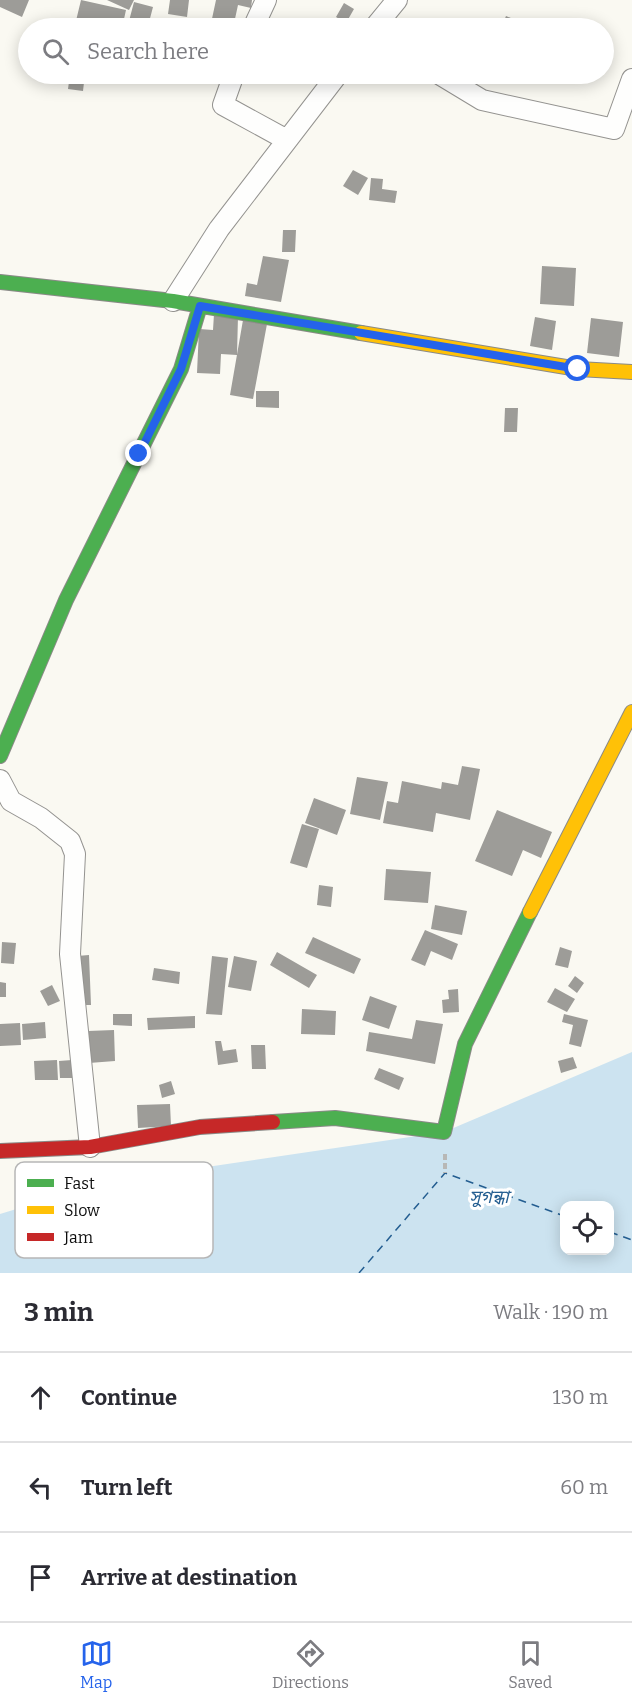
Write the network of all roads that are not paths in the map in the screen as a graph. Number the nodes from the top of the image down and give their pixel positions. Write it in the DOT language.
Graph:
graph roads {
  1 [pos="266,0"];
  2 [pos="397,0"];
  3 [pos="258,18"];
  4 [pos="382,18"];
  5 [pos="632,79"];
  6 [pos="230,84"];
  7 [pos="330,84"];
  8 [pos="456,84"];
  9 [pos="287,140"];
  10 [pos="0,282"];
  11 [pos="173,301"];
  12 [pos="200,306"];
  13 [pos="632,372"];
  14 [pos="632,712"];
  15 [pos="0,756"];
  16 [pos="0,780"];
  17 [pos="90,1146"];
  18 [pos="0,1151"];
  1 -- 3 [label="street"];
  2 -- 4 [label="street"];
  5 -- 8 [label="street"];
  6 -- 9 [label="street"];
  7 -- 9 [label="street"];
  9 -- 11 [label="street"];
  10 -- 11 [label="street"];
  11 -- 12 [label="street"];
  12 -- 13 [label="street"];
  12 -- 15 [label="street"];
  14 -- 17 [label="street"];
  16 -- 17 [label="street"];
  17 -- 18 [label="street"];
}
